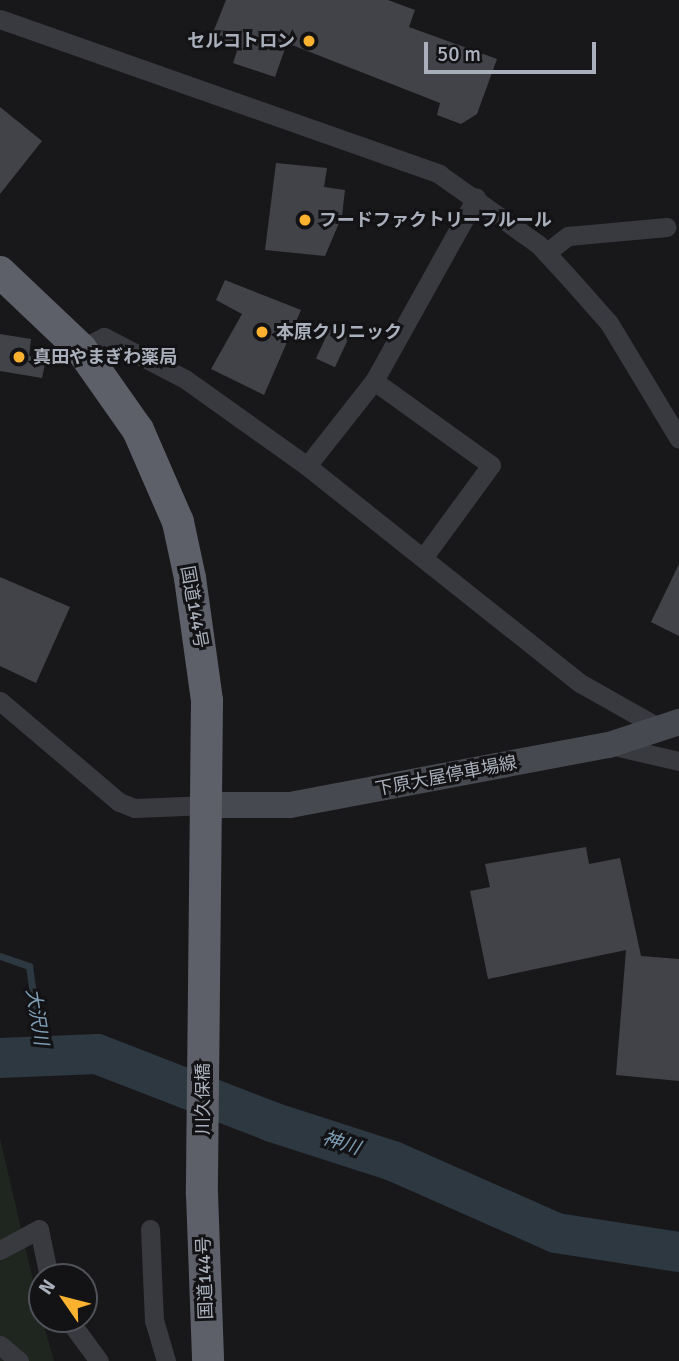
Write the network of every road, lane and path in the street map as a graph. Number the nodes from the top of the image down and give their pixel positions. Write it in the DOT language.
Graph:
graph roads {
  1 [pos="0,19"];
  2 [pos="475,198"];
  3 [pos="667,227"];
  4 [pos="546,253"];
  5 [pos="0,272"];
  6 [pos="81,349"];
  7 [pos="374,381"];
  8 [pos="679,439"];
  9 [pos="307,466"];
  10 [pos="423,558"];
  11 [pos="0,701"];
  12 [pos="669,725"];
  13 [pos="609,745"];
  14 [pos="679,761"];
  15 [pos="208,805"];
  16 [pos="204,1003"];
  17 [pos="202,1194"];
  18 [pos="150,1229"];
  19 [pos="0,1250"];
  20 [pos="45,1263"];
  21 [pos="78,1333"];
  22 [pos="0,1345"];
  23 [pos="19,1361"];
  24 [pos="99,1361"];
  25 [pos="166,1361"];
  26 [pos="208,1361"];
  1 -- 2 [label="street"];
  2 -- 4 [label="street"];
  2 -- 7 [label="street"];
  3 -- 4 [label="street"];
  4 -- 8 [label="street"];
  5 -- 6 [label="highway, 国道144号"];
  6 -- 9 [label="street"];
  6 -- 15 [label="highway, 国道144号"];
  7 -- 9 [label="street"];
  7 -- 10 [label="street"];
  9 -- 10 [label="street"];
  10 -- 12 [label="street"];
  11 -- 15 [label="street"];
  12 -- 13 [label="main road, 下原大屋停車場線"];
  13 -- 14 [label="street"];
  13 -- 15 [label="main road, 下原大屋停車場線"];
  15 -- 16 [label="highway, 国道144号"];
  16 -- 17 [label="highway, 川久保橋"];
  17 -- 26 [label="highway, 国道144号"];
  18 -- 25 [label="street"];
  19 -- 20 [label="street"];
  21 -- 24 [label="street"];
  22 -- 23 [label="street"];
}
